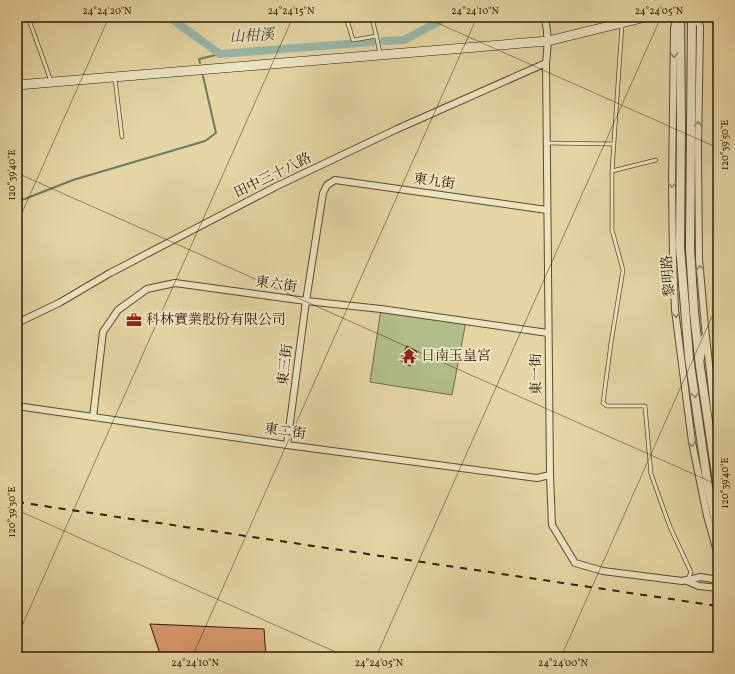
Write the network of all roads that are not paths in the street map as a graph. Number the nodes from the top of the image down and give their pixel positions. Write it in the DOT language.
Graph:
graph roads {
  1 [pos="28,17"];
  2 [pos="346,17"];
  3 [pos="372,17"];
  4 [pos="544,17"];
  5 [pos="646,17"];
  6 [pos="679,17"];
  7 [pos="692,17"];
  8 [pos="696,17"];
  9 [pos="622,23"];
  10 [pos="377,36"];
  11 [pos="548,41"];
  12 [pos="380,55"];
  13 [pos="546,63"];
  14 [pos="115,77"];
  15 [pos="52,82"];
  16 [pos="17,85"];
  17 [pos="122,137"];
  18 [pos="547,143"];
  19 [pos="613,144"];
  20 [pos="691,158"];
  21 [pos="656,160"];
  22 [pos="673,160"];
  23 [pos="612,171"];
  24 [pos="680,177"];
  25 [pos="698,191"];
  26 [pos="323,193"];
  27 [pos="547,210"];
  28 [pos="306,301"];
  29 [pos="17,323"];
  30 [pos="705,327"];
  31 [pos="548,333"];
  32 [pos="685,358"];
  33 [pos="700,368"];
  34 [pos="17,406"];
  35 [pos="93,417"];
  36 [pos="718,432"];
  37 [pos="288,445"];
  38 [pos="550,475"];
  39 [pos="718,488"];
  40 [pos="718,530"];
  41 [pos="718,555"];
  42 [pos="718,580"];
  43 [pos="687,581"];
  44 [pos="718,588"];
  1 -- 15 [label="lane"];
  2 -- 10 [label="lane"];
  3 -- 10 [label="lane"];
  4 -- 11 [label="street, 東一街"];
  5 -- 9 [label="main road"];
  6 -- 22 [label="street, one-way"];
  6 -- 24 [label="street, 黎明路"];
  7 -- 20 [label="street, 黎明路"];
  25 -- 8 [label="street, one-way"];
  9 -- 11 [label="main road"];
  9 -- 19 [label="lane"];
  10 -- 12 [label="lane"];
  11 -- 12 [label="main road"];
  11 -- 13 [label="street, 東一街"];
  12 -- 14 [label="main road"];
  13 -- 18 [label="street, 東一街"];
  13 -- 29 [label="street, 田中三十八路"];
  14 -- 15 [label="main road"];
  14 -- 17 [label="lane"];
  15 -- 16 [label="main road"];
  18 -- 19 [label="lane"];
  18 -- 27 [label="street, 東一街"];
  19 -- 23 [label="lane"];
  20 -- 25 [label="street"];
  20 -- 33 [label="street, 黎明路"];
  21 -- 23 [label="lane"];
  22 -- 24 [label="street"];
  22 -- 32 [label="street, one-way"];
  23 -- 43 [label="lane"];
  24 -- 32 [label="street, 黎明路"];
  30 -- 25 [label="street, one-way"];
  26 -- 27 [label="street, 東九街"];
  26 -- 28 [label="street, 東三街"];
  27 -- 31 [label="street, 東一街"];
  28 -- 31 [label="street, 東六街"];
  28 -- 35 [label="street, 東六街"];
  28 -- 37 [label="street, 東三街"];
  30 -- 33 [label="street"];
  30 -- 36 [label="street"];
  31 -- 38 [label="street, 東一街"];
  32 -- 40 [label="street, 黎明路, one-way"];
  32 -- 41 [label="street, one-way"];
  33 -- 39 [label="street, 黎明路"];
  34 -- 35 [label="street, 東二街"];
  35 -- 37 [label="street, 東二街"];
  37 -- 38 [label="street, 東二街"];
  38 -- 43 [label="street, 東一街"];
  42 -- 43 [label="street"];
  43 -- 44 [label="street"];
}
